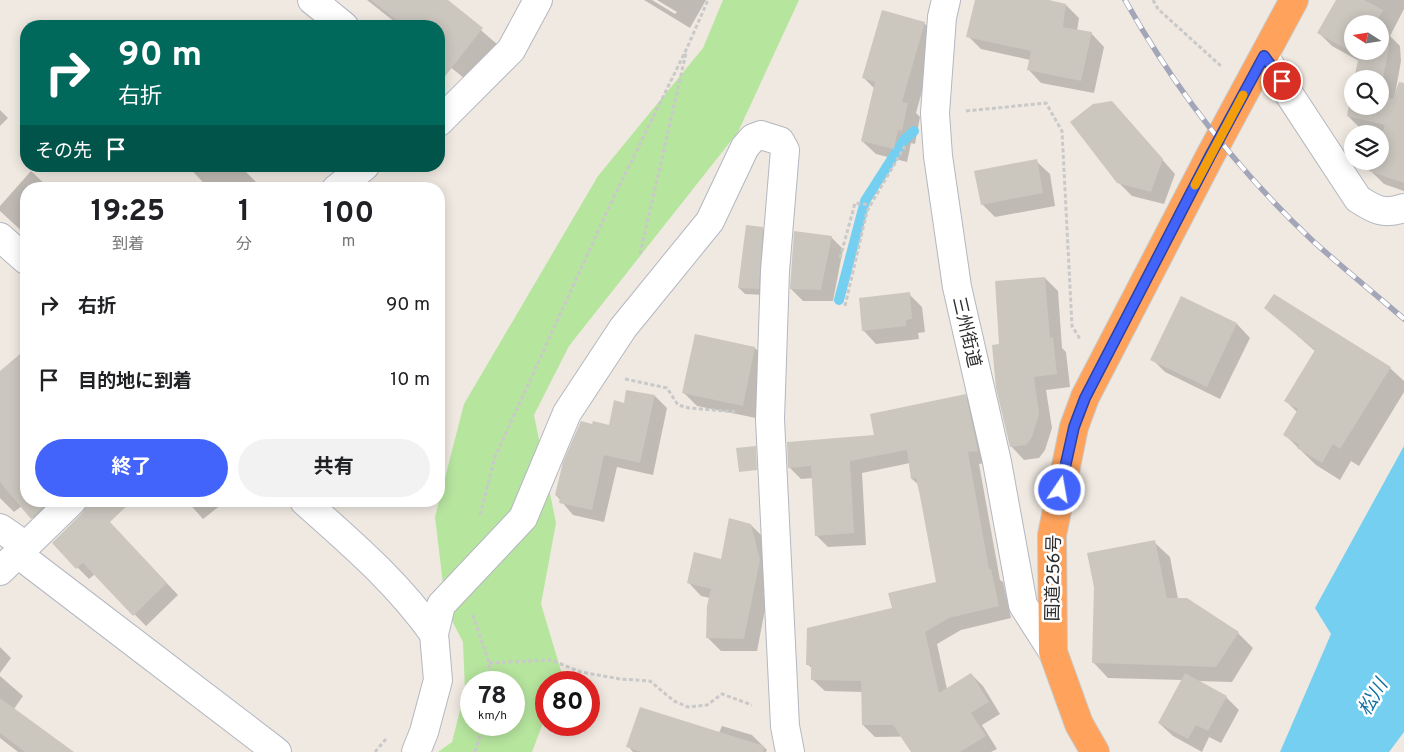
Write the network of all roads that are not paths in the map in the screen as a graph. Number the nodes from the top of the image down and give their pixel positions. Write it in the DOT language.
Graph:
graph roads {
  1 [pos="312,0"];
  2 [pos="538,0"];
  3 [pos="946,0"];
  4 [pos="1294,0"];
  5 [pos="337,20"];
  6 [pos="1264,56"];
  7 [pos="445,109"];
  8 [pos="357,172"];
  9 [pos="345,182"];
  10 [pos="1404,208"];
  11 [pos="0,237"];
  12 [pos="20,255"];
  13 [pos="66,507"];
  14 [pos="311,507"];
  15 [pos="0,528"];
  16 [pos="15,557"];
  17 [pos="434,634"];
  18 [pos="1053,652"];
  19 [pos="277,752"];
  20 [pos="416,752"];
  21 [pos="790,752"];
  22 [pos="1095,752"];
  1 -- 5 [label="street"];
  2 -- 7 [label="street"];
  3 -- 18 [label="street, 三州街道"];
  4 -- 6 [label="highway, 国道256号"];
  6 -- 10 [label="street"];
  6 -- 18 [label="highway, 国道256号"];
  8 -- 9 [label="street"];
  11 -- 12 [label="street"];
  13 -- 16 [label="street"];
  14 -- 17 [label="street"];
  15 -- 16 [label="street"];
  16 -- 19 [label="street"];
  17 -- 20 [label="street"];
  17 -- 21 [label="street"];
  18 -- 22 [label="highway, 国道256号"];
}
